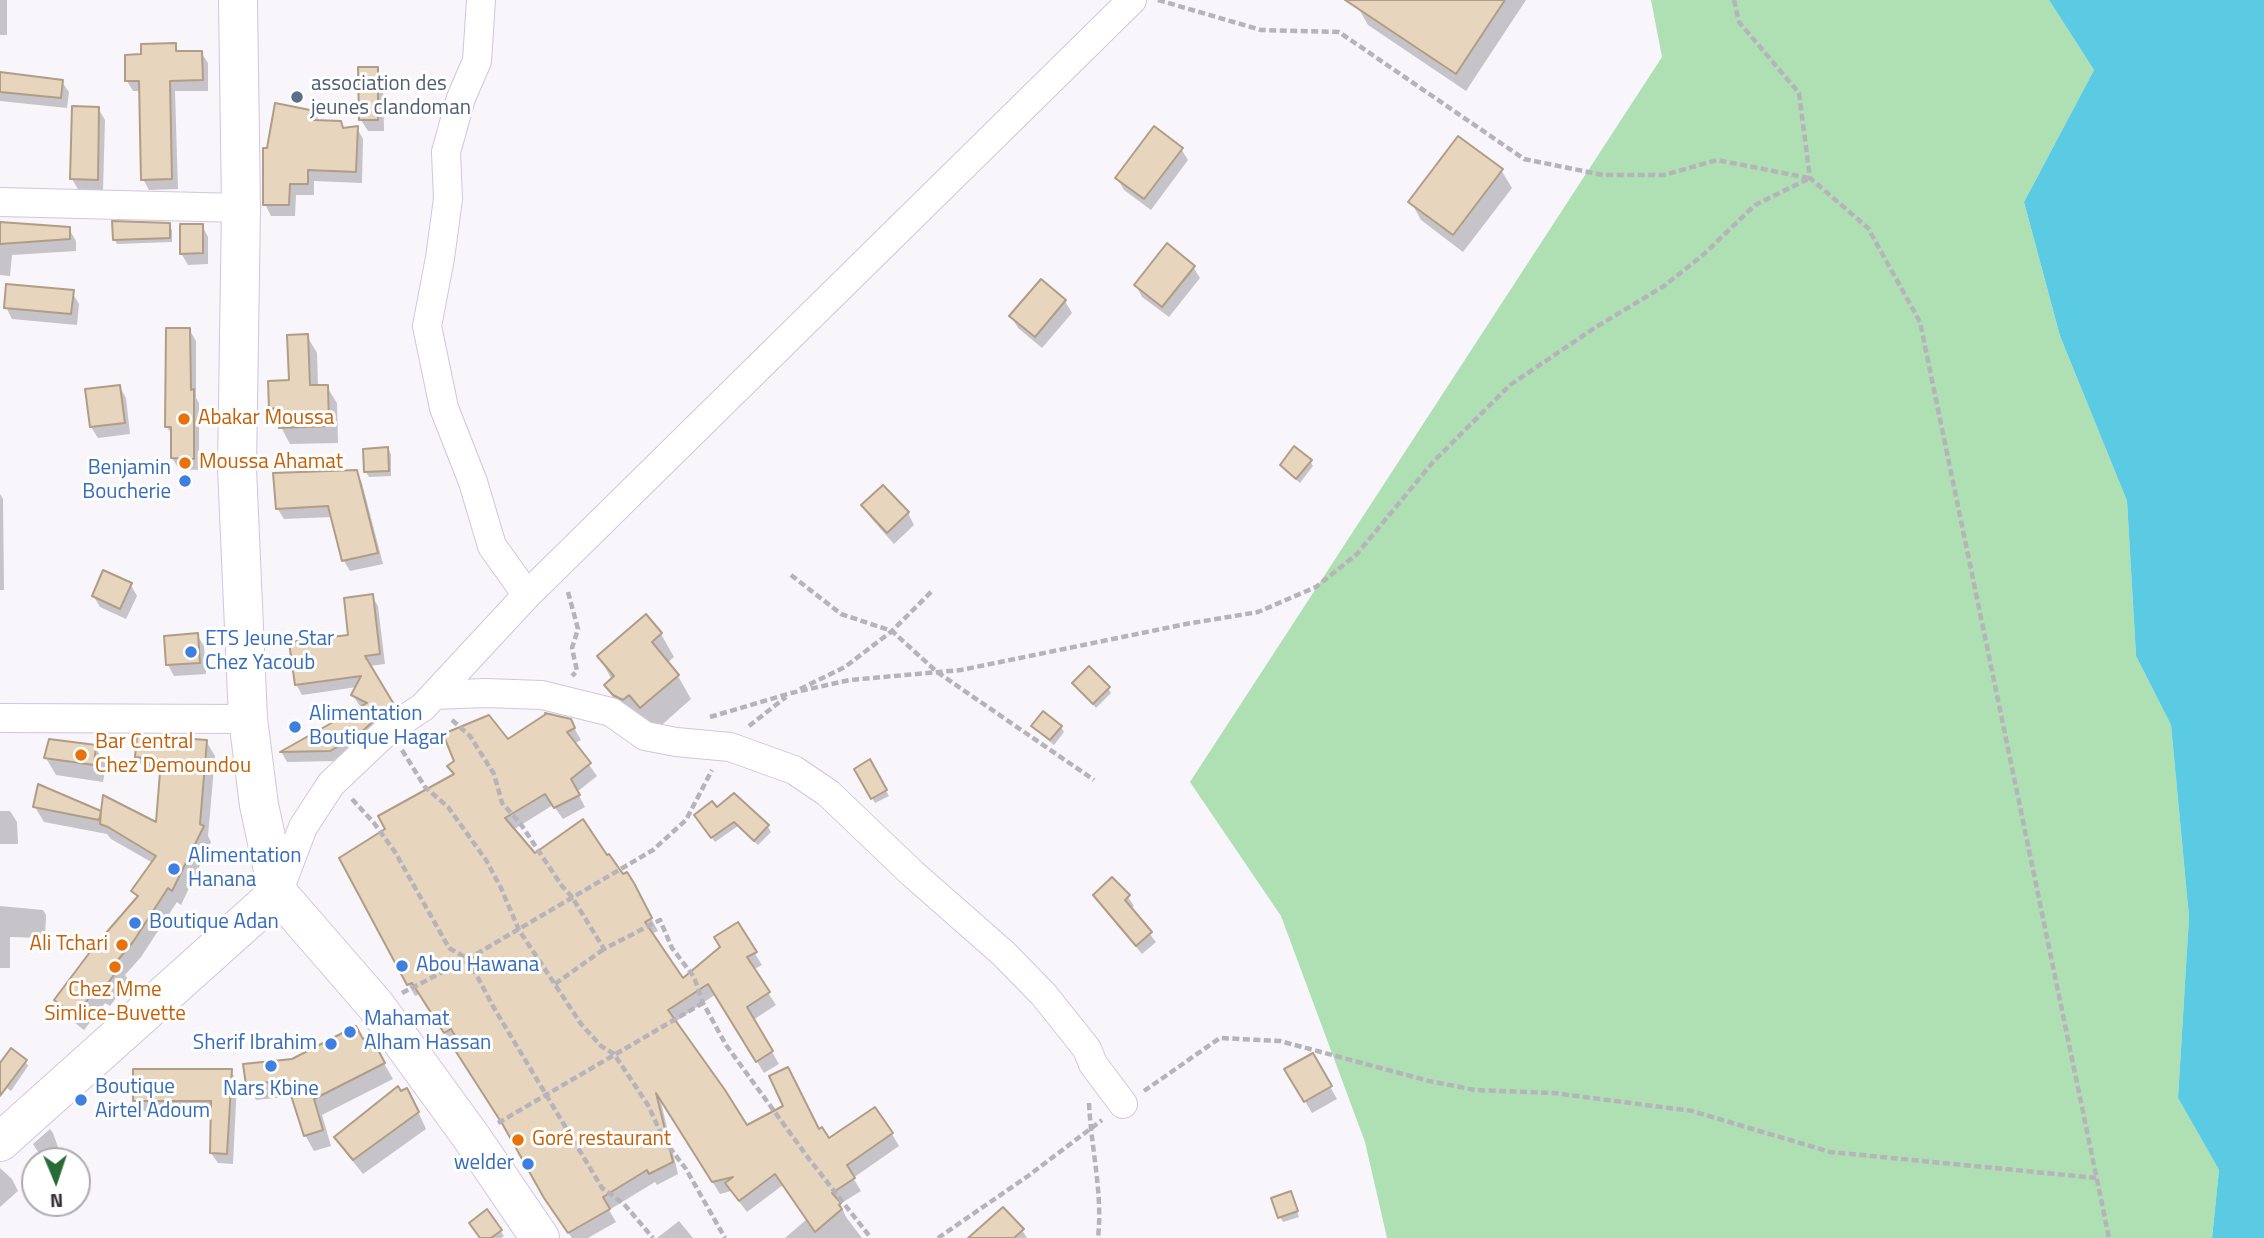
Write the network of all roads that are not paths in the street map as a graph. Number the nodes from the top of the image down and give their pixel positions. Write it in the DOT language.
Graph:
graph roads {
  1 [pos="238,0"];
  2 [pos="481,0"];
  3 [pos="1132,0"];
  4 [pos="0,202"];
  5 [pos="241,208"];
  6 [pos="527,595"];
  7 [pos="428,701"];
  8 [pos="0,718"];
  9 [pos="248,719"];
  10 [pos="278,893"];
  11 [pos="1123,1104"];
  12 [pos="0,1142"];
  13 [pos="540,1238"];
  1 -- 5 [label="main road"];
  2 -- 6 [label="street"];
  3 -- 6 [label="street"];
  4 -- 5 [label="street"];
  5 -- 9 [label="main road"];
  6 -- 7 [label="street"];
  7 -- 10 [label="street"];
  7 -- 11 [label="street"];
  8 -- 9 [label="street"];
  9 -- 10 [label="main road"];
  10 -- 12 [label="main road"];
  10 -- 13 [label="main road"];
}
